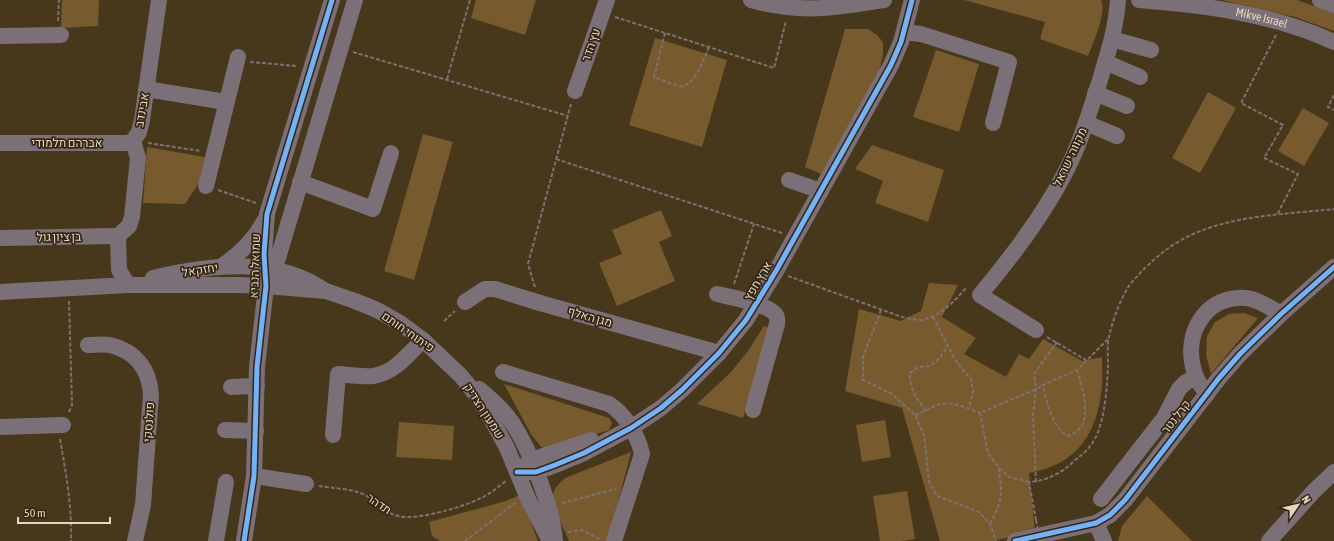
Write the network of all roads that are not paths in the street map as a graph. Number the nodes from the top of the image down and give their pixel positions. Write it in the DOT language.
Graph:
graph roads {
  1 [pos="159,0"];
  2 [pos="331,0"];
  3 [pos="355,0"];
  4 [pos="751,0"];
  5 [pos="884,0"];
  6 [pos="902,0"];
  7 [pos="912,0"];
  8 [pos="1118,0"];
  9 [pos="1139,0"];
  10 [pos="1320,0"];
  11 [pos="1334,5"];
  12 [pos="605,7"];
  13 [pos="904,32"];
  14 [pos="59,35"];
  15 [pos="0,36"];
  16 [pos="1112,39"];
  17 [pos="1334,42"];
  18 [pos="1151,50"];
  19 [pos="895,56"];
  20 [pos="237,59"];
  21 [pos="1105,62"];
  22 [pos="1140,77"];
  23 [pos="146,89"];
  24 [pos="575,91"];
  25 [pos="1095,93"];
  26 [pos="226,102"];
  27 [pos="1127,106"];
  28 [pos="993,122"];
  29 [pos="1086,123"];
  30 [pos="1116,136"];
  31 [pos="133,140"];
  32 [pos="0,143"];
  33 [pos="391,153"];
  34 [pos="789,180"];
  35 [pos="300,182"];
  36 [pos="206,186"];
  37 [pos="821,191"];
  38 [pos="268,211"];
  39 [pos="118,236"];
  40 [pos="0,238"];
  41 [pos="222,266"];
  42 [pos="1334,267"];
  43 [pos="269,269"];
  44 [pos="128,285"];
  45 [pos="266,286"];
  46 [pos="326,291"];
  47 [pos="0,292"];
  48 [pos="724,295"];
  49 [pos="465,302"];
  50 [pos="756,303"];
  51 [pos="1281,314"];
  52 [pos="1036,330"];
  53 [pos="423,340"];
  54 [pos="88,345"];
  55 [pos="719,353"];
  56 [pos="503,372"];
  57 [pos="461,376"];
  58 [pos="1196,378"];
  59 [pos="257,386"];
  60 [pos="231,387"];
  61 [pos="1207,394"];
  62 [pos="753,410"];
  63 [pos="63,425"];
  64 [pos="0,427"];
  65 [pos="631,428"];
  66 [pos="226,430"];
  67 [pos="256,431"];
  68 [pos="333,435"];
  69 [pos="533,466"];
  70 [pos="517,472"];
  71 [pos="1334,472"];
  72 [pos="254,476"];
  73 [pos="226,482"];
  74 [pos="306,484"];
  75 [pos="1101,499"];
  76 [pos="1096,523"];
  77 [pos="553,539"];
  78 [pos="135,541"];
  79 [pos="216,541"];
  80 [pos="244,541"];
  81 [pos="614,541"];
  82 [pos="1015,541"];
  83 [pos="1104,541"];
  84 [pos="1269,541"];
  1 -- 23 [label="street, אבינדב"];
  2 -- 38 [label="street, שמואל הנביא"];
  3 -- 35 [label="street, שמואל הנביא"];
  4 -- 5 [label="street"];
  6 -- 19 [label="street, ארץ חפץ"];
  7 -- 13 [label="street, ארץ חפץ"];
  8 -- 16 [label="street, מקווה ישראל"];
  9 -- 17 [label="street, Mikve Israel"];
  10 -- 11 [label="street"];
  12 -- 24 [label="street, עץ הדר"];
  13 -- 19 [label="street, ארץ חפץ"];
  13 -- 28 [label="street"];
  14 -- 15 [label="street"];
  16 -- 18 [label="street"];
  16 -- 21 [label="street, מקווה ישראל"];
  19 -- 37 [label="street, ארץ חפץ"];
  20 -- 26 [label="street"];
  21 -- 22 [label="street"];
  21 -- 25 [label="street, מקווה ישראל"];
  23 -- 26 [label="street"];
  23 -- 31 [label="street, אבינדב"];
  25 -- 27 [label="street"];
  25 -- 29 [label="street, מקווה ישראל"];
  26 -- 36 [label="street"];
  29 -- 30 [label="street"];
  29 -- 52 [label="street, מקווה ישראל"];
  31 -- 32 [label="street, אברהם תלמודי"];
  31 -- 39 [label="street, אבינדב"];
  33 -- 35 [label="street"];
  34 -- 37 [label="street"];
  35 -- 43 [label="street, שמואל הנביא"];
  37 -- 50 [label="street, ארץ חפץ"];
  38 -- 41 [label="street"];
  38 -- 43 [label="street, שמואל הנביא"];
  39 -- 40 [label="street, בן ציון גול"];
  39 -- 44 [label="street"];
  41 -- 43 [label="street, יחזקאל"];
  41 -- 44 [label="street, יחזקאל"];
  42 -- 51 [label="street, קרל נטר"];
  43 -- 45 [label="street, שמואל הנביא"];
  43 -- 46 [label="street, פיתוחי חותם"];
  44 -- 45 [label="street, יחזקאל"];
  44 -- 47 [label="street, יחזקאל"];
  45 -- 46 [label="street, פיתוחי חותם"];
  45 -- 59 [label="street, שמואל הנביא"];
  46 -- 53 [label="street, פיתוחי חותם"];
  48 -- 50 [label="street"];
  49 -- 55 [label="street, מגן האלף"];
  50 -- 55 [label="street, ארץ חפץ"];
  50 -- 62 [label="street"];
  51 -- 58 [label="street"];
  51 -- 61 [label="street, קרל נטר"];
  53 -- 57 [label="street, פיתוחי חותם"];
  53 -- 68 [label="street"];
  54 -- 78 [label="street, פולנסקי"];
  55 -- 65 [label="street, ארץ חפץ"];
  56 -- 65 [label="street"];
  57 -- 69 [label="street, שמעון הצדיק"];
  57 -- 70 [label="street, שמעון הצדיק"];
  58 -- 61 [label="street"];
  58 -- 75 [label="street"];
  59 -- 60 [label="street"];
  59 -- 67 [label="street, שמואל הנביא"];
  61 -- 76 [label="street, קרל נטר"];
  63 -- 64 [label="street"];
  65 -- 69 [label="street, ארץ חפץ"];
  65 -- 81 [label="street"];
  66 -- 67 [label="street"];
  67 -- 72 [label="street, שמואל הנביא"];
  69 -- 70 [label="street, ארץ חפץ"];
  69 -- 77 [label="street, שמעון הצדיק"];
  70 -- 77 [label="street"];
  71 -- 84 [label="street"];
  72 -- 74 [label="street"];
  72 -- 80 [label="street, שמואל הנביא"];
  73 -- 79 [label="street"];
  76 -- 82 [label="street, קרל נטר"];
  76 -- 83 [label="street"];
}
